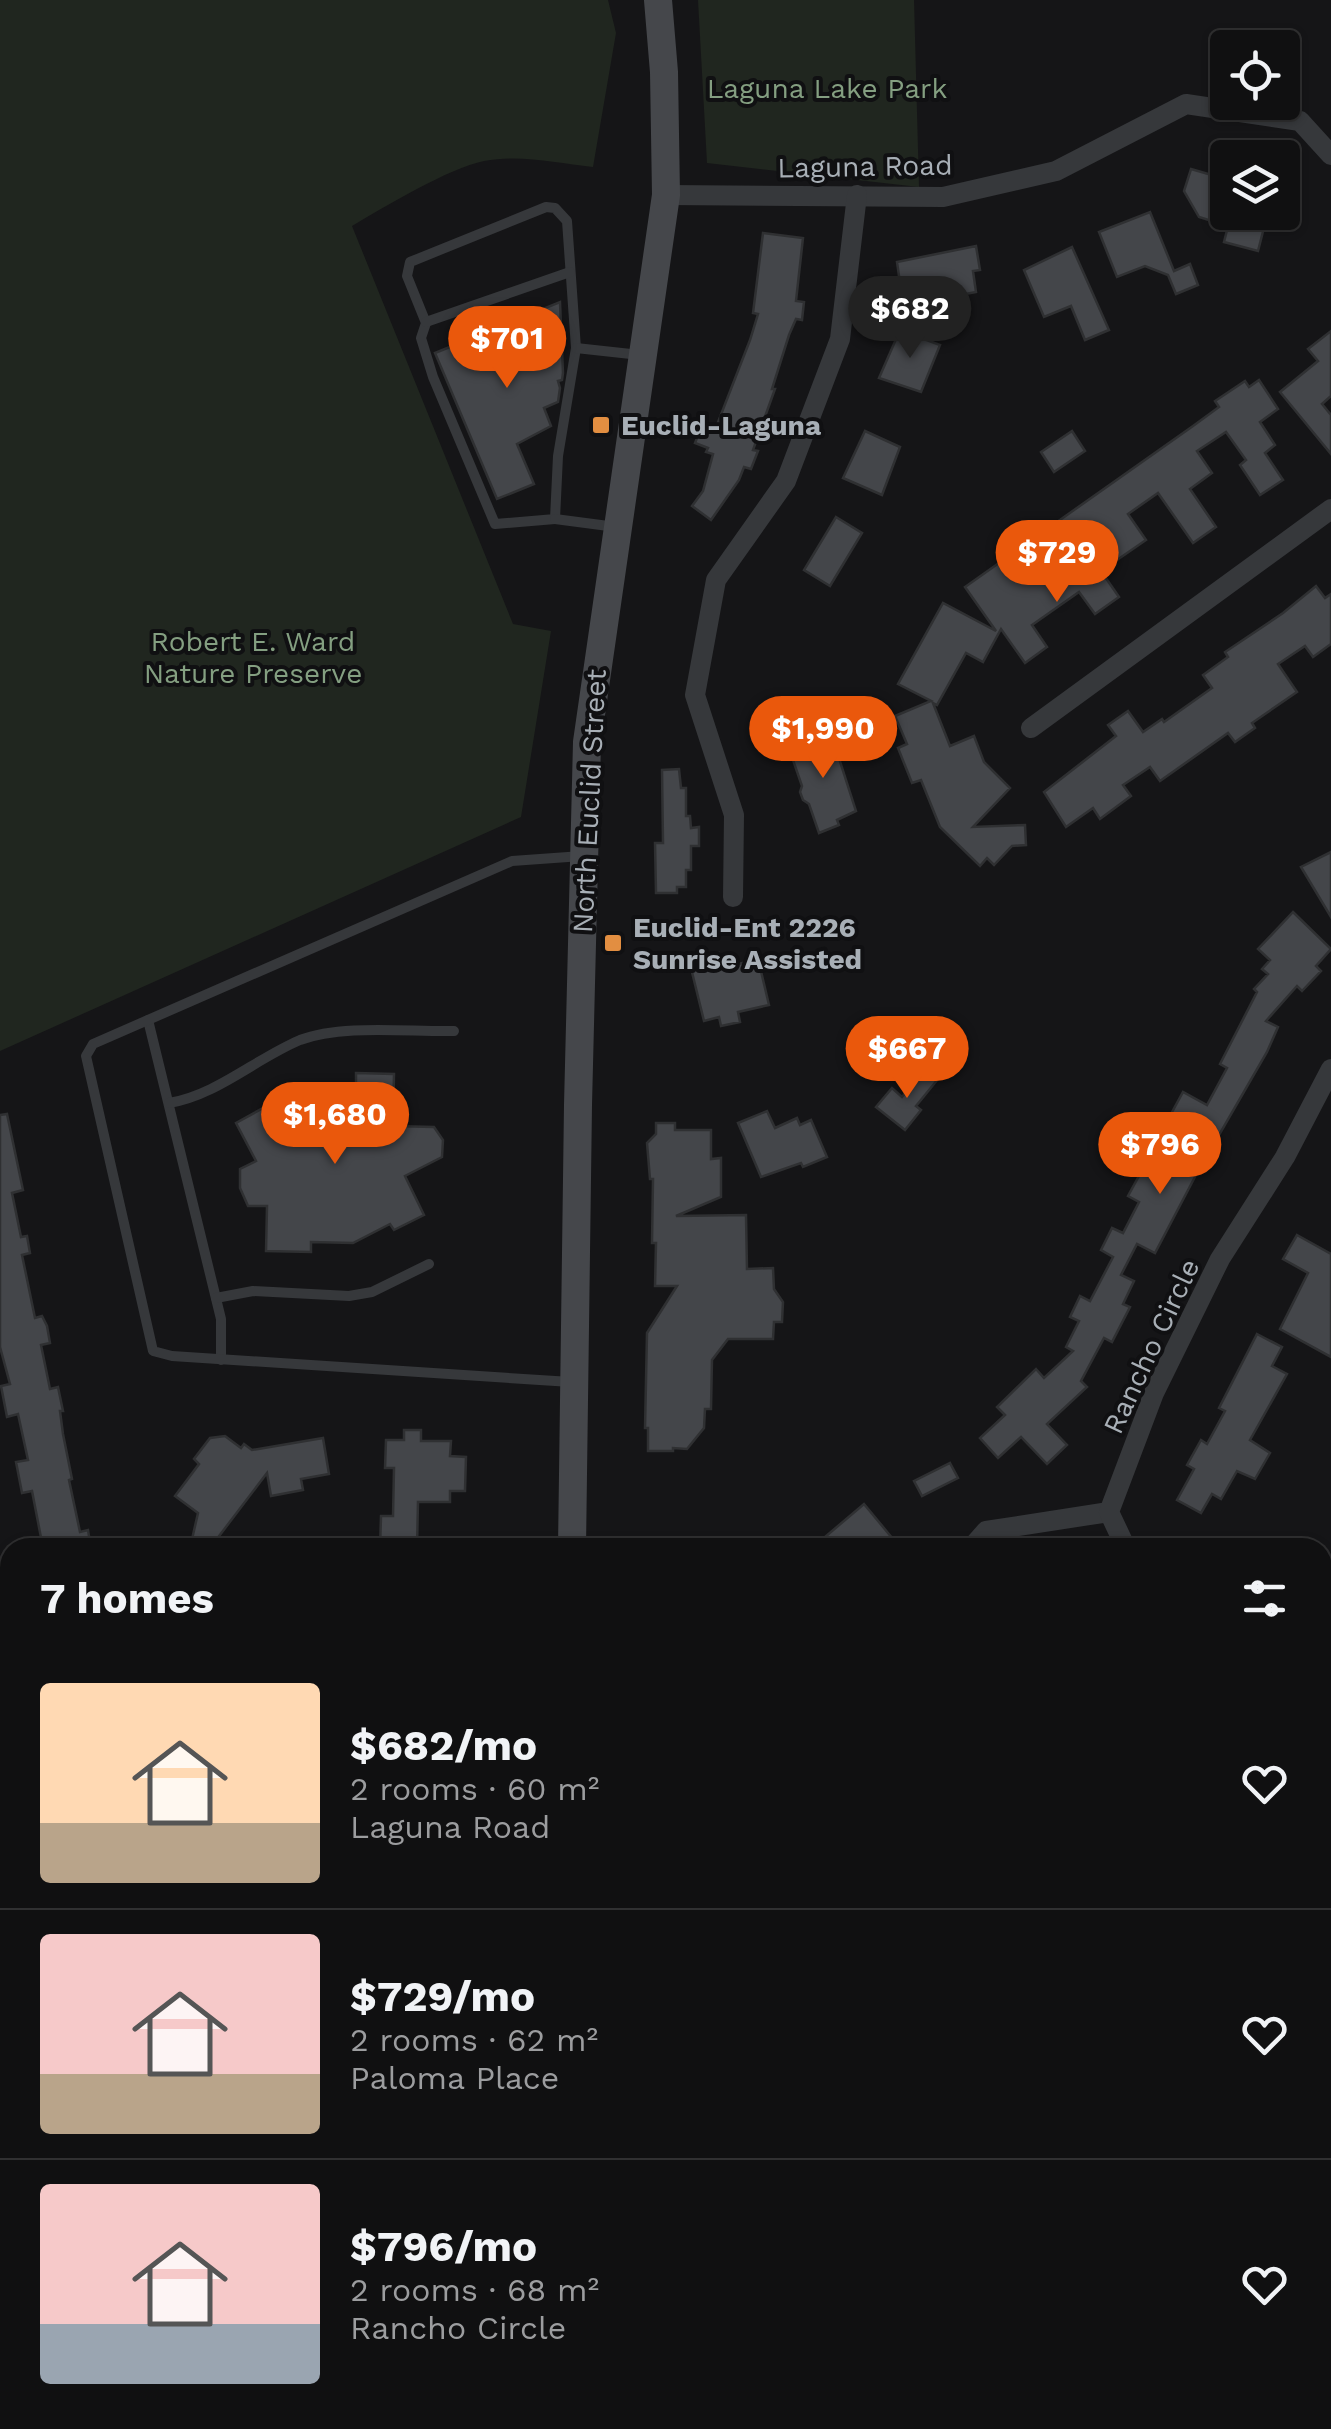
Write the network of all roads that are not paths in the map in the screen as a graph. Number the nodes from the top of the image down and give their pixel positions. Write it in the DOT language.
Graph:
graph roads {
  1 [pos="658,0"];
  2 [pos="1331,155"];
  3 [pos="666,195"];
  4 [pos="857,195"];
  5 [pos="570,272"];
  6 [pos="426,322"];
  7 [pos="576,348"];
  8 [pos="642,356"];
  9 [pos="1331,509"];
  10 [pos="554,519"];
  11 [pos="617,527"];
  12 [pos="1031,728"];
  13 [pos="582,856"];
  14 [pos="733,897"];
  15 [pos="148,1020"];
  16 [pos="454,1031"];
  17 [pos="1331,1069"];
  18 [pos="168,1103"];
  19 [pos="429,1264"];
  20 [pos="216,1298"];
  21 [pos="220,1360"];
  22 [pos="574,1382"];
  23 [pos="1109,1512"];
  24 [pos="572,1538"];
  25 [pos="980,1538"];
  26 [pos="1121,1538"];
  1 -- 3 [label="main road, North Euclid Street"];
  2 -- 4 [label="street, Laguna Road"];
  3 -- 4 [label="street, Laguna Road"];
  3 -- 8 [label="main road, North Euclid Street"];
  4 -- 14 [label="street"];
  5 -- 6 [label="lane"];
  5 -- 6 [label="lane"];
  5 -- 7 [label="lane"];
  6 -- 10 [label="lane"];
  7 -- 8 [label="lane"];
  7 -- 10 [label="lane"];
  8 -- 11 [label="main road, North Euclid Street"];
  9 -- 12 [label="street"];
  10 -- 11 [label="lane"];
  11 -- 13 [label="main road, North Euclid Street"];
  13 -- 15 [label="lane"];
  13 -- 22 [label="main road, North Euclid Street"];
  15 -- 18 [label="lane"];
  15 -- 21 [label="lane"];
  16 -- 18 [label="lane"];
  17 -- 23 [label="street, Rancho Circle"];
  18 -- 20 [label="lane"];
  19 -- 20 [label="lane"];
  20 -- 21 [label="lane"];
  21 -- 22 [label="lane"];
  22 -- 24 [label="main road, North Euclid Street"];
  23 -- 25 [label="street"];
  23 -- 26 [label="street"];
}
